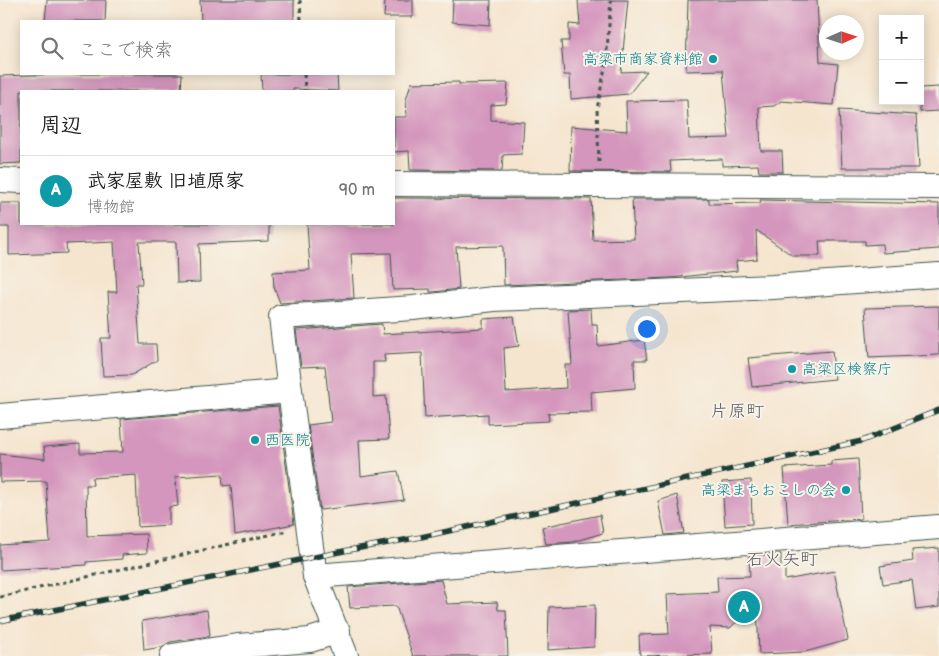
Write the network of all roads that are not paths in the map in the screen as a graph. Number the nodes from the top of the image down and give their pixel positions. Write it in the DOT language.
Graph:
graph roads {
  1 [pos="0,180"];
  2 [pos="20,181"];
  3 [pos="395,184"];
  4 [pos="939,188"];
  5 [pos="939,275"];
  6 [pos="290,391"];
  7 [pos="0,416"];
  8 [pos="939,527"];
  9 [pos="314,576"];
  10 [pos="338,631"];
  11 [pos="172,656"];
  12 [pos="346,656"];
  1 -- 2 [label="street"];
  3 -- 4 [label="street"];
  5 -- 6 [label="street"];
  6 -- 7 [label="street"];
  6 -- 9 [label="street"];
  8 -- 9 [label="street"];
  9 -- 10 [label="street"];
  10 -- 11 [label="street"];
  10 -- 12 [label="street"];
}
